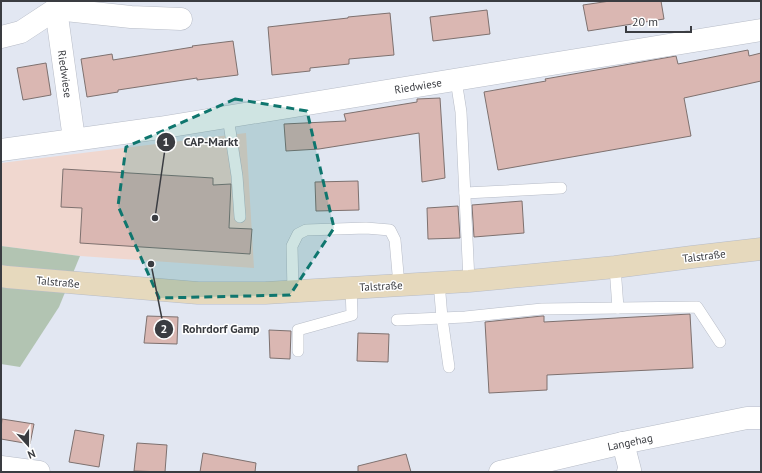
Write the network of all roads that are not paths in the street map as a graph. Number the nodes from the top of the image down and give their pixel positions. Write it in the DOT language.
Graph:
graph roads {
  1 [pos="56,9"];
  2 [pos="181,19"];
  3 [pos="761,30"];
  4 [pos="1,37"];
  5 [pos="456,80"];
  6 [pos="228,117"];
  7 [pos="74,139"];
  8 [pos="1,150"];
  9 [pos="561,188"];
  10 [pos="465,193"];
  11 [pos="240,217"];
  12 [pos="761,249"];
  13 [pos="615,267"];
  14 [pos="1,276"];
  15 [pos="469,281"];
  16 [pos="439,282"];
  17 [pos="399,285"];
  18 [pos="351,287"];
  19 [pos="293,291"];
  20 [pos="618,308"];
  21 [pos="442,318"];
  22 [pos="397,320"];
  23 [pos="720,342"];
  24 [pos="298,351"];
  25 [pos="449,367"];
  26 [pos="761,418"];
  27 [pos="624,443"];
  28 [pos="1,467"];
  29 [pos="39,472"];
  30 [pos="500,472"];
  31 [pos="628,472"];
  1 -- 2 [label="street"];
  1 -- 4 [label="street"];
  1 -- 7 [label="street, Riedwiese"];
  3 -- 5 [label="street, Riedwiese"];
  5 -- 6 [label="street, Riedwiese"];
  5 -- 10 [label="lane"];
  6 -- 7 [label="street, Riedwiese"];
  6 -- 11 [label="lane"];
  7 -- 8 [label="street, Riedwiese"];
  9 -- 10 [label="lane"];
  10 -- 15 [label="lane"];
  12 -- 13 [label="main road, Talstraße"];
  13 -- 15 [label="main road, Talstraße"];
  13 -- 20 [label="lane"];
  14 -- 19 [label="main road, Talstraße"];
  15 -- 16 [label="main road, Talstraße"];
  16 -- 17 [label="main road, Talstraße"];
  16 -- 21 [label="lane"];
  17 -- 18 [label="main road, Talstraße"];
  17 -- 19 [label="lane"];
  18 -- 19 [label="main road, Talstraße"];
  18 -- 24 [label="lane"];
  20 -- 21 [label="lane"];
  20 -- 23 [label="lane"];
  21 -- 22 [label="lane"];
  21 -- 25 [label="lane"];
  26 -- 27 [label="street, Langehag"];
  27 -- 30 [label="street, Langehag"];
  27 -- 31 [label="street"];
  28 -- 29 [label="street"];
}
